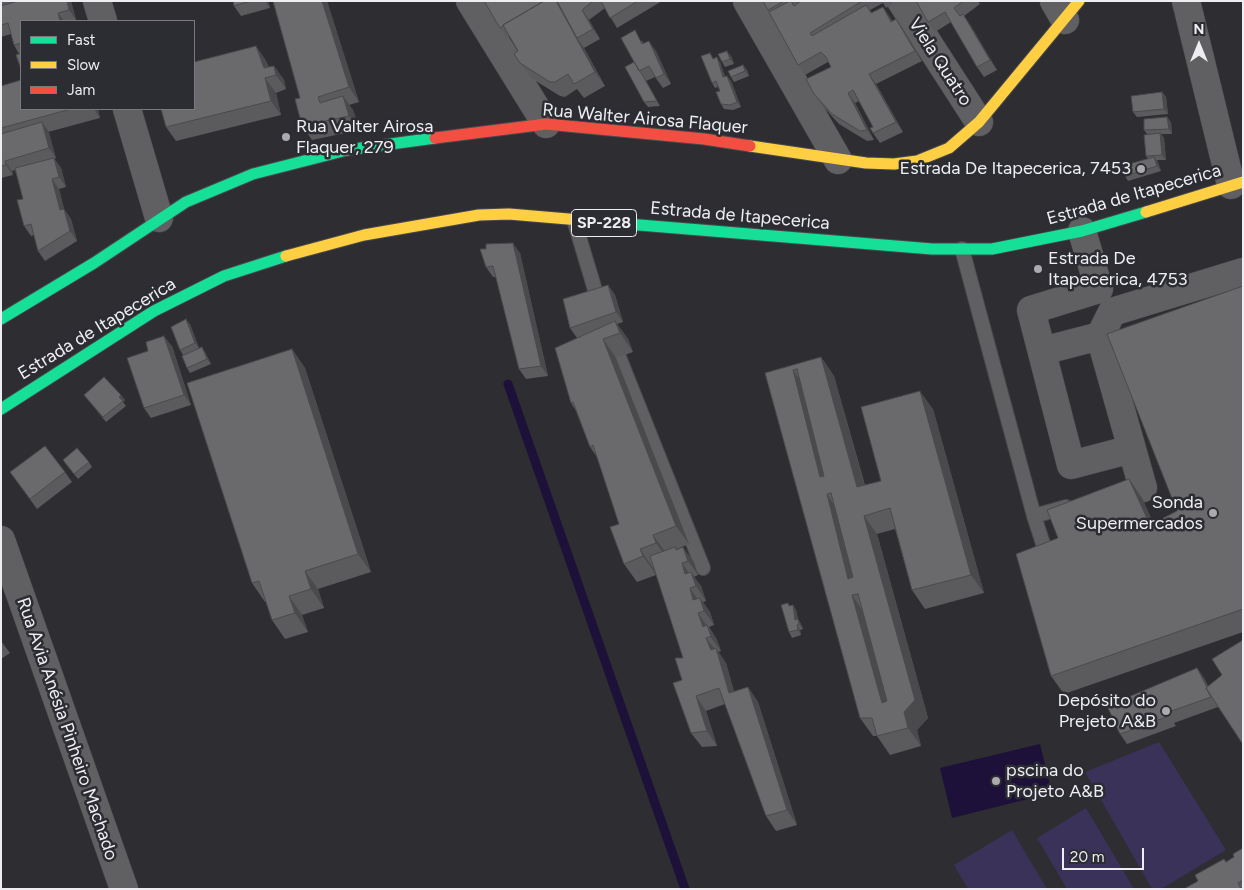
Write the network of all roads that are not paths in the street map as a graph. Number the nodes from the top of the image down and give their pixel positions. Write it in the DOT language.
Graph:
graph roads {
  1 [pos="97,1"];
  2 [pos="470,1"];
  3 [pos="747,1"];
  4 [pos="901,1"];
  5 [pos="1186,1"];
  6 [pos="1066,8"];
  7 [pos="103,20"];
  8 [pos="128,110"];
  9 [pos="979,122"];
  10 [pos="546,124"];
  11 [pos="838,160"];
  12 [pos="1237,184"];
  13 [pos="158,218"];
  14 [pos="574,220"];
  15 [pos="1082,231"];
  16 [pos="962,249"];
  17 [pos="1243,272"];
  18 [pos="598,300"];
  19 [pos="1,319"];
  20 [pos="1100,336"];
  21 [pos="1042,351"];
  22 [pos="619,357"];
  23 [pos="1,409"];
  24 [pos="1132,449"];
  25 [pos="1143,488"];
  26 [pos="1083,502"];
  27 [pos="1034,516"];
  28 [pos="1,540"];
  29 [pos="1048,560"];
  30 [pos="703,568"];
  31 [pos="124,889"];
  1 -- 7 [label="street"];
  2 -- 10 [label="street"];
  3 -- 11 [label="street"];
  4 -- 9 [label="street, Viela Quatro"];
  5 -- 12 [label="street"];
  6 -- 9 [label="main road, Rua Walter Airosa Flaquer"];
  8 -- 13 [label="street"];
  9 -- 11 [label="main road, Rua Walter Airosa Flaquer"];
  10 -- 11 [label="main road, Rua Walter Airosa Flaquer"];
  10 -- 13 [label="main road, Rua Walter Airosa Flaquer"];
  12 -- 15 [label="main road, Estrada de Itapecerica / SP-228"];
  13 -- 19 [label="main road, Rua Walter Airosa Flaquer"];
  14 -- 16 [label="main road, Estrada de Itapecerica / SP-228"];
  14 -- 18 [label="lane"];
  14 -- 23 [label="main road, Estrada de Itapecerica / SP-228"];
  15 -- 16 [label="main road, Estrada de Itapecerica / SP-228"];
  15 -- 21 [label="street"];
  16 -- 27 [label="lane"];
  17 -- 20 [label="street"];
  20 -- 21 [label="street"];
  20 -- 24 [label="street"];
  21 -- 24 [label="street"];
  22 -- 30 [label="lane"];
  24 -- 25 [label="street"];
  26 -- 27 [label="lane"];
  27 -- 29 [label="lane"];
  28 -- 31 [label="street, Rua Avia Anésia Pinheiro Machado"];
}
